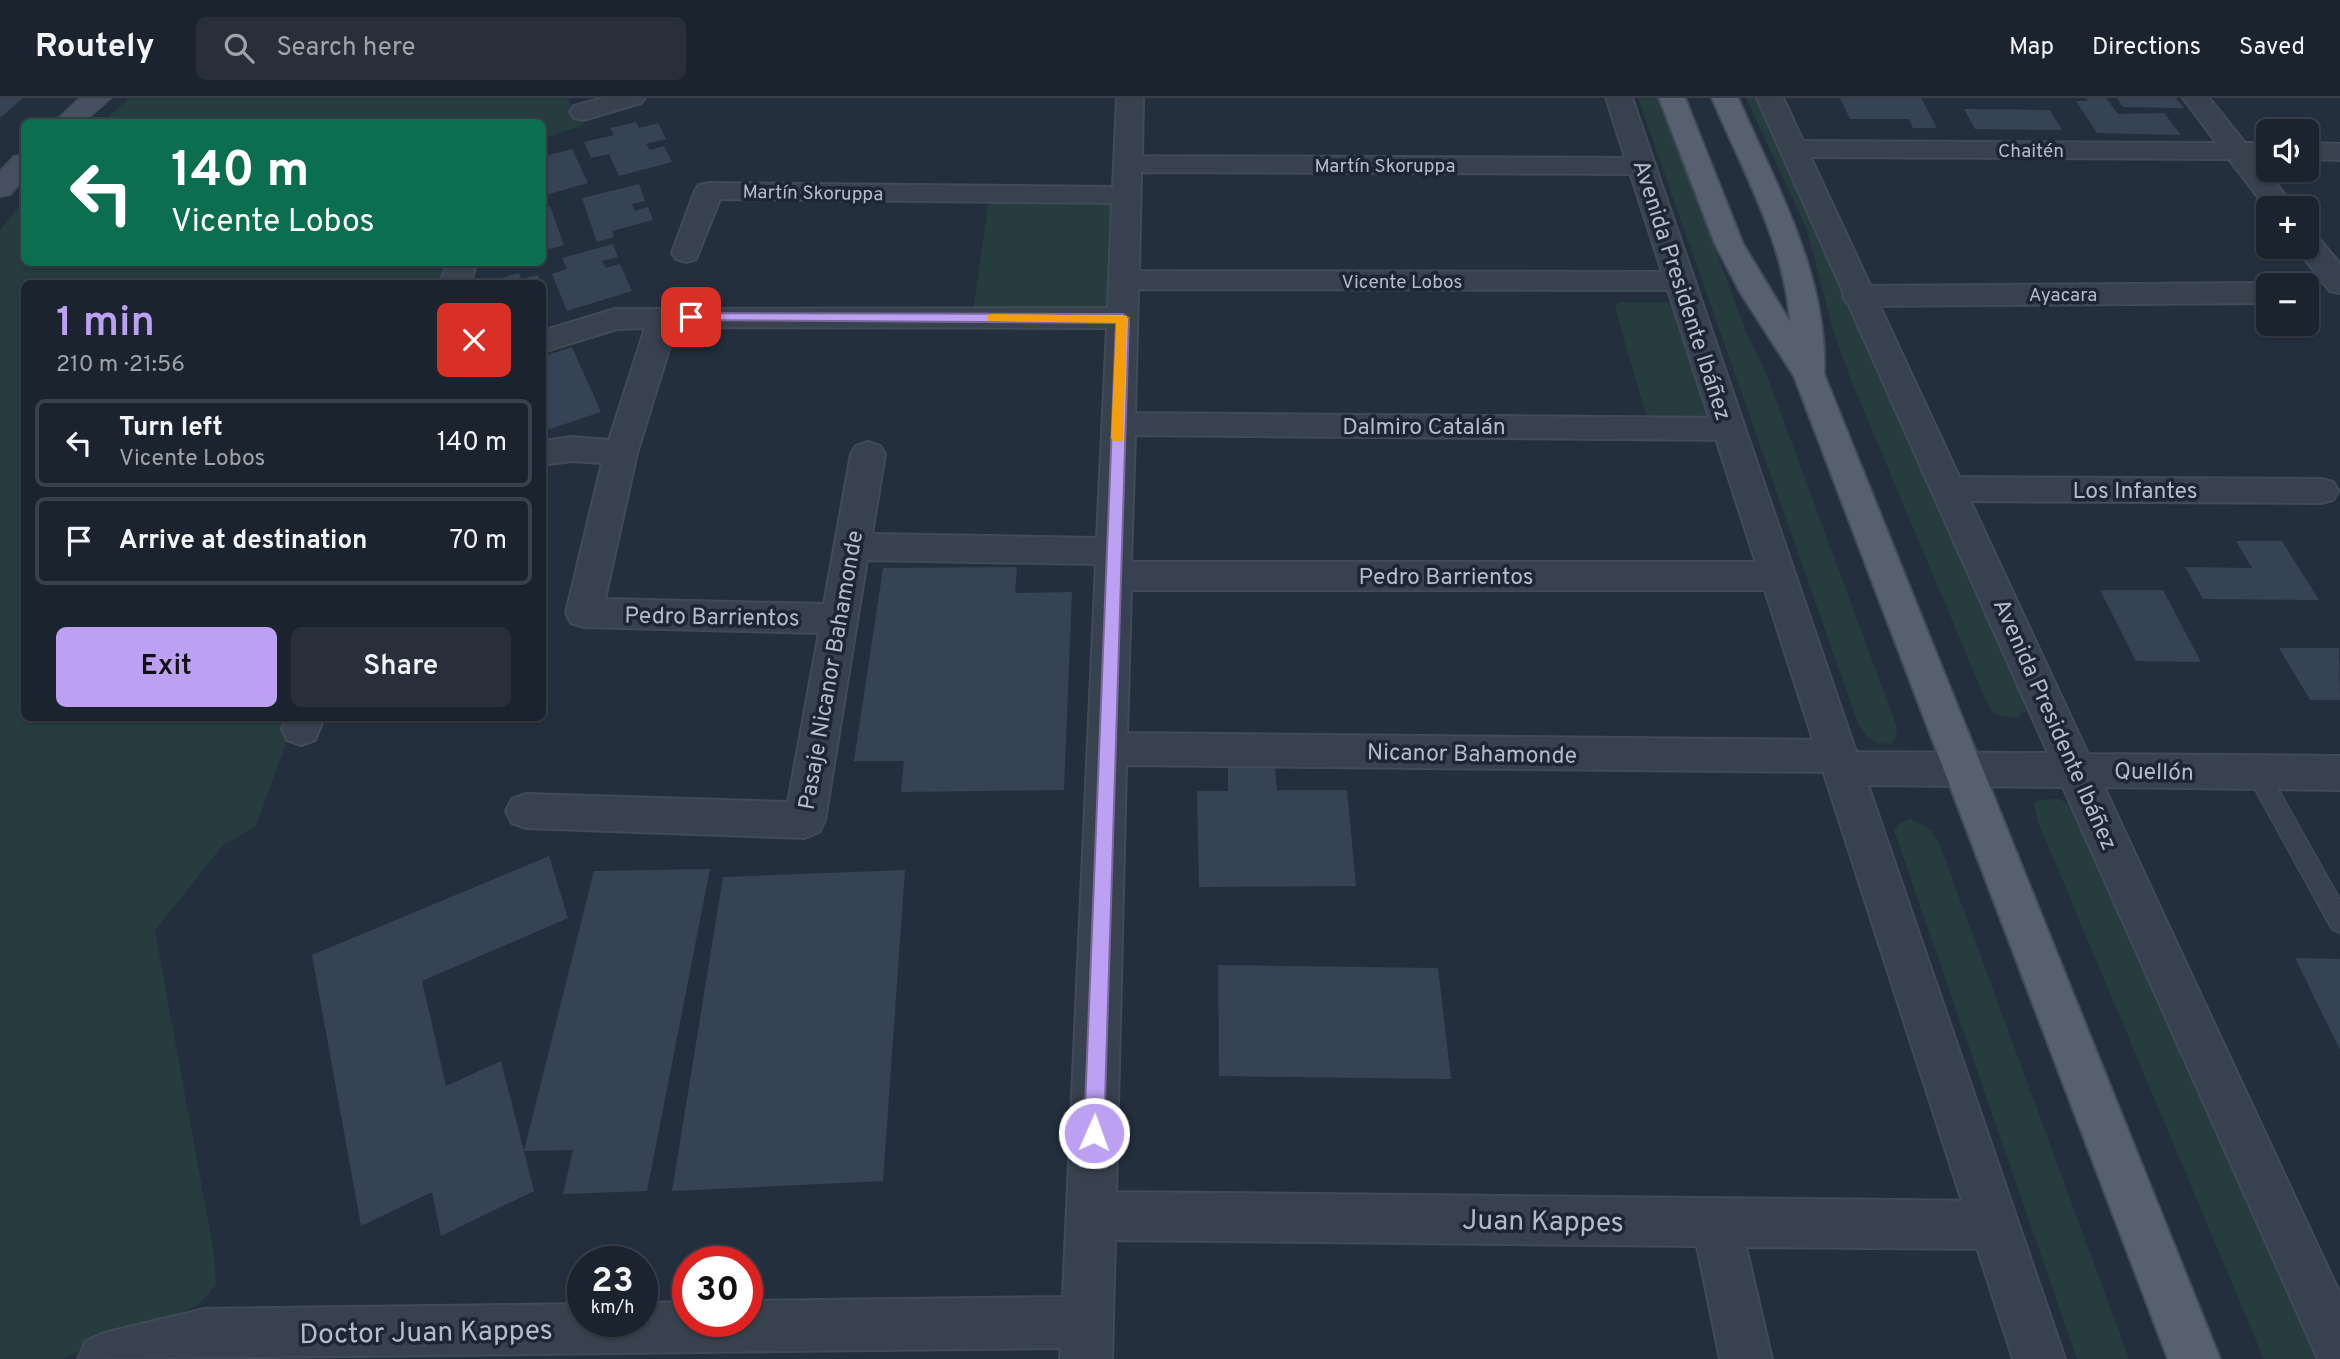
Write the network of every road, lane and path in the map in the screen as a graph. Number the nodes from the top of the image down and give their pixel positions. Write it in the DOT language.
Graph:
graph roads {
  1 [pos="97,98"];
  2 [pos="632,98"];
  3 [pos="1130,98"];
  4 [pos="1619,98"];
  5 [pos="1672,98"];
  6 [pos="1725,98"];
  7 [pos="1770,98"];
  8 [pos="2196,98"];
  9 [pos="583,112"];
  10 [pos="72,119"];
  11 [pos="1793,149"];
  12 [pos="2237,151"];
  13 [pos="2256,151"];
  14 [pos="2319,151"];
  15 [pos="2340,152"];
  16 [pos="21,166"];
  17 [pos="1642,166"];
  18 [pos="1127,179"];
  19 [pos="0,188"];
  20 [pos="2272,196"];
  21 [pos="686,253"];
  22 [pos="2319,257"];
  23 [pos="1124,280"];
  24 [pos="1680,281"];
  25 [pos="2340,284"];
  26 [pos="2319,292"];
  27 [pos="2340,292"];
  28 [pos="2256,293"];
  29 [pos="1858,296"];
  30 [pos="664,317"];
  31 [pos="1123,318"];
  32 [pos="546,341"];
  33 [pos="1809,375"];
  34 [pos="1118,424"];
  35 [pos="1729,429"];
  36 [pos="546,452"];
  37 [pos="621,453"];
  38 [pos="868,454"];
  39 [pos="1948,489"];
  40 [pos="2321,491"];
  41 [pos="852,547"];
  42 [pos="1114,564"];
  43 [pos="1778,576"];
  44 [pos="840,619"];
  45 [pos="1107,749"];
  46 [pos="1840,762"];
  47 [pos="1963,769"];
  48 [pos="2077,770"];
  49 [pos="2257,772"];
  50 [pos="2340,773"];
  51 [pos="526,811"];
  52 [pos="2340,922"];
  53 [pos="1091,1216"];
  54 [pos="1716,1222"];
  55 [pos="1994,1225"];
  56 [pos="1087,1341"];
  57 [pos="2340,1351"];
  58 [pos="104,1359"];
  59 [pos="1746,1359"];
  60 [pos="2039,1359"];
  61 [pos="2194,1359"];
  1 -- 10 [label="main road"];
  2 -- 9 [label="street"];
  3 -- 18 [label="street"];
  4 -- 17 [label="street, Avenida Presidente Ibáñez"];
  5 -- 33 [label="main road"];
  6 -- 33 [label="main road"];
  7 -- 11 [label="street, Avenida Presidente Ibáñez"];
  8 -- 12 [label="street"];
  11 -- 12 [label="street, Chaitén"];
  11 -- 29 [label="street, Avenida Presidente Ibáñez"];
  12 -- 13 [label="street, Chaitén"];
  12 -- 20 [label="street"];
  14 -- 15 [label="street"];
  16 -- 19 [label="main road"];
  17 -- 18 [label="street, Martín Skoruppa"];
  17 -- 24 [label="street, Avenida Presidente Ibáñez"];
  18 -- 21 [label="street, Martín Skoruppa"];
  18 -- 23 [label="street"];
  22 -- 25 [label="street"];
  23 -- 24 [label="street, Vicente Lobos"];
  23 -- 31 [label="street"];
  24 -- 35 [label="street, Avenida Presidente Ibáñez"];
  26 -- 27 [label="street"];
  28 -- 29 [label="street, Ayacara"];
  29 -- 39 [label="street, Avenida Presidente Ibáñez"];
  30 -- 31 [label="street"];
  30 -- 32 [label="street"];
  30 -- 37 [label="street"];
  31 -- 34 [label="street"];
  33 -- 47 [label="main road"];
  34 -- 35 [label="street, Dalmiro Catalán"];
  34 -- 42 [label="street"];
  35 -- 43 [label="street, Avenida Presidente Ibáñez"];
  36 -- 37 [label="street"];
  37 -- 44 [label="street, Pedro Barrientos"];
  38 -- 41 [label="street, Pasaje Nicanor Bahamonde"];
  39 -- 40 [label="street, Los Infantes"];
  39 -- 48 [label="street, Avenida Presidente Ibáñez"];
  41 -- 42 [label="street, Pedro Barrientos"];
  41 -- 44 [label="street, Pasaje Nicanor Bahamonde"];
  42 -- 43 [label="street, Pedro Barrientos"];
  42 -- 45 [label="street"];
  43 -- 46 [label="street, Avenida Presidente Ibáñez"];
  44 -- 51 [label="street, Pasaje Nicanor Bahamonde"];
  45 -- 46 [label="street, Nicanor Bahamonde"];
  45 -- 53 [label="street"];
  46 -- 47 [label="street, Quellón"];
  46 -- 55 [label="street, Avenida Presidente Ibáñez"];
  47 -- 48 [label="street, Quellón"];
  47 -- 61 [label="main road"];
  48 -- 49 [label="street, Quellón"];
  48 -- 57 [label="street, Avenida Presidente Ibáñez"];
  49 -- 50 [label="street, Quellón"];
  49 -- 52 [label="lane"];
  53 -- 54 [label="street, Juan Kappes"];
  53 -- 56 [label="street"];
  54 -- 55 [label="street, Juan Kappes"];
  54 -- 59 [label="street"];
  55 -- 60 [label="street, Avenida Presidente Ibáñez"];
  56 -- 58 [label="street, Doctor Juan Kappes"];
}
